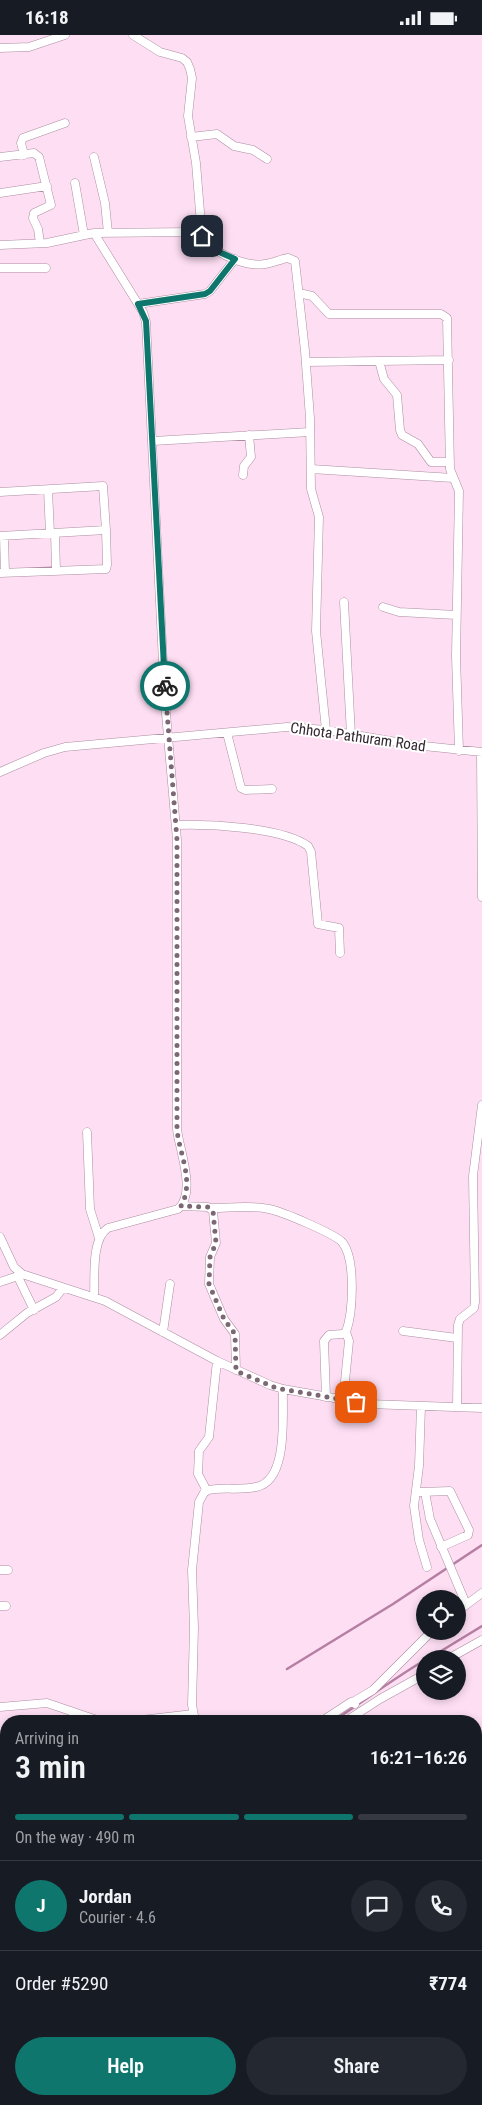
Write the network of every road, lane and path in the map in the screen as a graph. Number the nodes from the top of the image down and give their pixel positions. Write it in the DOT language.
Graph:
graph roads {
  1 [pos="64,35"];
  2 [pos="133,35"];
  3 [pos="0,48"];
  4 [pos="65,123"];
  5 [pos="191,137"];
  6 [pos="24,155"];
  7 [pos="0,157"];
  8 [pos="94,157"];
  9 [pos="267,159"];
  10 [pos="75,183"];
  11 [pos="47,186"];
  12 [pos="0,193"];
  13 [pos="94,233"];
  14 [pos="108,233"];
  15 [pos="84,235"];
  16 [pos="202,236"];
  17 [pos="40,243"];
  18 [pos="0,245"];
  19 [pos="235,259"];
  20 [pos="0,268"];
  21 [pos="46,268"];
  22 [pos="299,293"];
  23 [pos="138,304"];
  24 [pos="379,361"];
  25 [pos="449,361"];
  26 [pos="306,362"];
  27 [pos="310,431"];
  28 [pos="249,435"];
  29 [pos="153,441"];
  30 [pos="450,463"];
  31 [pos="311,469"];
  32 [pos="243,475"];
  33 [pos="453,477"];
  34 [pos="48,490"];
  35 [pos="0,492"];
  36 [pos="106,531"];
  37 [pos="52,533"];
  38 [pos="2,536"];
  39 [pos="56,571"];
  40 [pos="3,573"];
  41 [pos="344,602"];
  42 [pos="383,607"];
  43 [pos="456,615"];
  44 [pos="326,730"];
  45 [pos="227,733"];
  46 [pos="351,735"];
  47 [pos="169,739"];
  48 [pos="459,751"];
  49 [pos="481,752"];
  50 [pos="0,772"];
  51 [pos="272,789"];
  52 [pos="176,825"];
  53 [pos="482,897"];
  54 [pos="340,953"];
  55 [pos="482,1105"];
  56 [pos="88,1132"];
  57 [pos="181,1206"];
  58 [pos="212,1208"];
  59 [pos="0,1237"];
  60 [pos="99,1238"];
  61 [pos="20,1276"];
  62 [pos="0,1282"];
  63 [pos="170,1284"];
  64 [pos="63,1287"];
  65 [pos="94,1296"];
  66 [pos="34,1310"];
  67 [pos="404,1331"];
  68 [pos="163,1332"];
  69 [pos="346,1332"];
  70 [pos="0,1335"];
  71 [pos="457,1338"];
  72 [pos="217,1361"];
  73 [pos="236,1371"];
  74 [pos="283,1389"];
  75 [pos="326,1397"];
  76 [pos="343,1401"];
  77 [pos="421,1406"];
  78 [pos="457,1407"];
  79 [pos="482,1408"];
  80 [pos="207,1491"];
  81 [pos="421,1492"];
  82 [pos="441,1547"];
  83 [pos="427,1567"];
  84 [pos="459,1590"];
  85 [pos="482,1593"];
  86 [pos="466,1604"];
  87 [pos="423,1640"];
  88 [pos="482,1640"];
  89 [pos="464,1650"];
  90 [pos="416,1677"];
  91 [pos="356,1706"];
  92 [pos="0,1707"];
  93 [pos="82,1715"];
  94 [pos="194,1715"];
  95 [pos="336,1715"];
  96 [pos="350,1715"];
  1 -- 3 [label="street"];
  2 -- 5 [label="street"];
  4 -- 6 [label="street"];
  5 -- 9 [label="street"];
  5 -- 16 [label="street"];
  6 -- 7 [label="street"];
  6 -- 11 [label="street"];
  8 -- 14 [label="street"];
  10 -- 15 [label="street"];
  11 -- 12 [label="street"];
  11 -- 17 [label="street"];
  13 -- 14 [label="street"];
  13 -- 15 [label="street"];
  13 -- 23 [label="street"];
  14 -- 16 [label="street"];
  15 -- 17 [label="street"];
  16 -- 19 [label="street"];
  17 -- 18 [label="street"];
  19 -- 22 [label="street"];
  19 -- 23 [label="street"];
  20 -- 21 [label="street"];
  22 -- 25 [label="street"];
  22 -- 26 [label="street"];
  23 -- 29 [label="street"];
  24 -- 25 [label="street"];
  24 -- 26 [label="street"];
  24 -- 30 [label="street"];
  25 -- 30 [label="street"];
  26 -- 27 [label="street"];
  27 -- 28 [label="street"];
  27 -- 31 [label="street"];
  28 -- 29 [label="street"];
  28 -- 32 [label="street"];
  29 -- 47 [label="street"];
  30 -- 33 [label="street"];
  31 -- 33 [label="street"];
  31 -- 44 [label="street"];
  33 -- 43 [label="street"];
  34 -- 35 [label="street"];
  34 -- 36 [label="street"];
  34 -- 37 [label="street"];
  36 -- 37 [label="street"];
  36 -- 39 [label="street"];
  37 -- 38 [label="street"];
  37 -- 39 [label="street"];
  38 -- 40 [label="street"];
  39 -- 40 [label="street"];
  41 -- 46 [label="street"];
  42 -- 43 [label="street"];
  43 -- 48 [label="street"];
  44 -- 45 [label="street, Chhota Pathuram Road"];
  44 -- 46 [label="street, Chhota Pathuram Road"];
  45 -- 47 [label="street, Chhota Pathuram Road"];
  45 -- 51 [label="street"];
  46 -- 48 [label="street, Chhota Pathuram Road"];
  47 -- 50 [label="street, Chhota Pathuram Road"];
  47 -- 52 [label="street"];
  48 -- 49 [label="street, Chhota Pathuram Road"];
  49 -- 53 [label="street"];
  52 -- 54 [label="street"];
  52 -- 57 [label="street"];
  55 -- 71 [label="street"];
  56 -- 60 [label="street"];
  57 -- 58 [label="street"];
  57 -- 60 [label="street"];
  58 -- 69 [label="street"];
  58 -- 73 [label="street"];
  59 -- 61 [label="street"];
  60 -- 65 [label="street"];
  61 -- 62 [label="street"];
  61 -- 64 [label="street"];
  61 -- 66 [label="street"];
  63 -- 68 [label="street"];
  64 -- 65 [label="street"];
  64 -- 66 [label="street"];
  65 -- 68 [label="street"];
  66 -- 70 [label="street"];
  67 -- 71 [label="street"];
  68 -- 72 [label="street"];
  69 -- 75 [label="street"];
  69 -- 76 [label="street"];
  71 -- 78 [label="street"];
  72 -- 73 [label="street"];
  72 -- 80 [label="street"];
  73 -- 74 [label="street"];
  74 -- 75 [label="street"];
  74 -- 80 [label="street"];
  75 -- 76 [label="street"];
  76 -- 77 [label="street"];
  77 -- 78 [label="street"];
  77 -- 81 [label="street"];
  78 -- 79 [label="street"];
  80 -- 94 [label="street"];
  81 -- 82 [label="street"];
  81 -- 82 [label="street"];
  81 -- 83 [label="street"];
  82 -- 84 [label="street"];
  85 -- 86 [label="street"];
  87 -- 91 [label="street"];
  88 -- 89 [label="street"];
  90 -- 91 [label="street"];
  91 -- 95 [label="street"];
  91 -- 96 [label="street"];
  92 -- 93 [label="street"];
}
